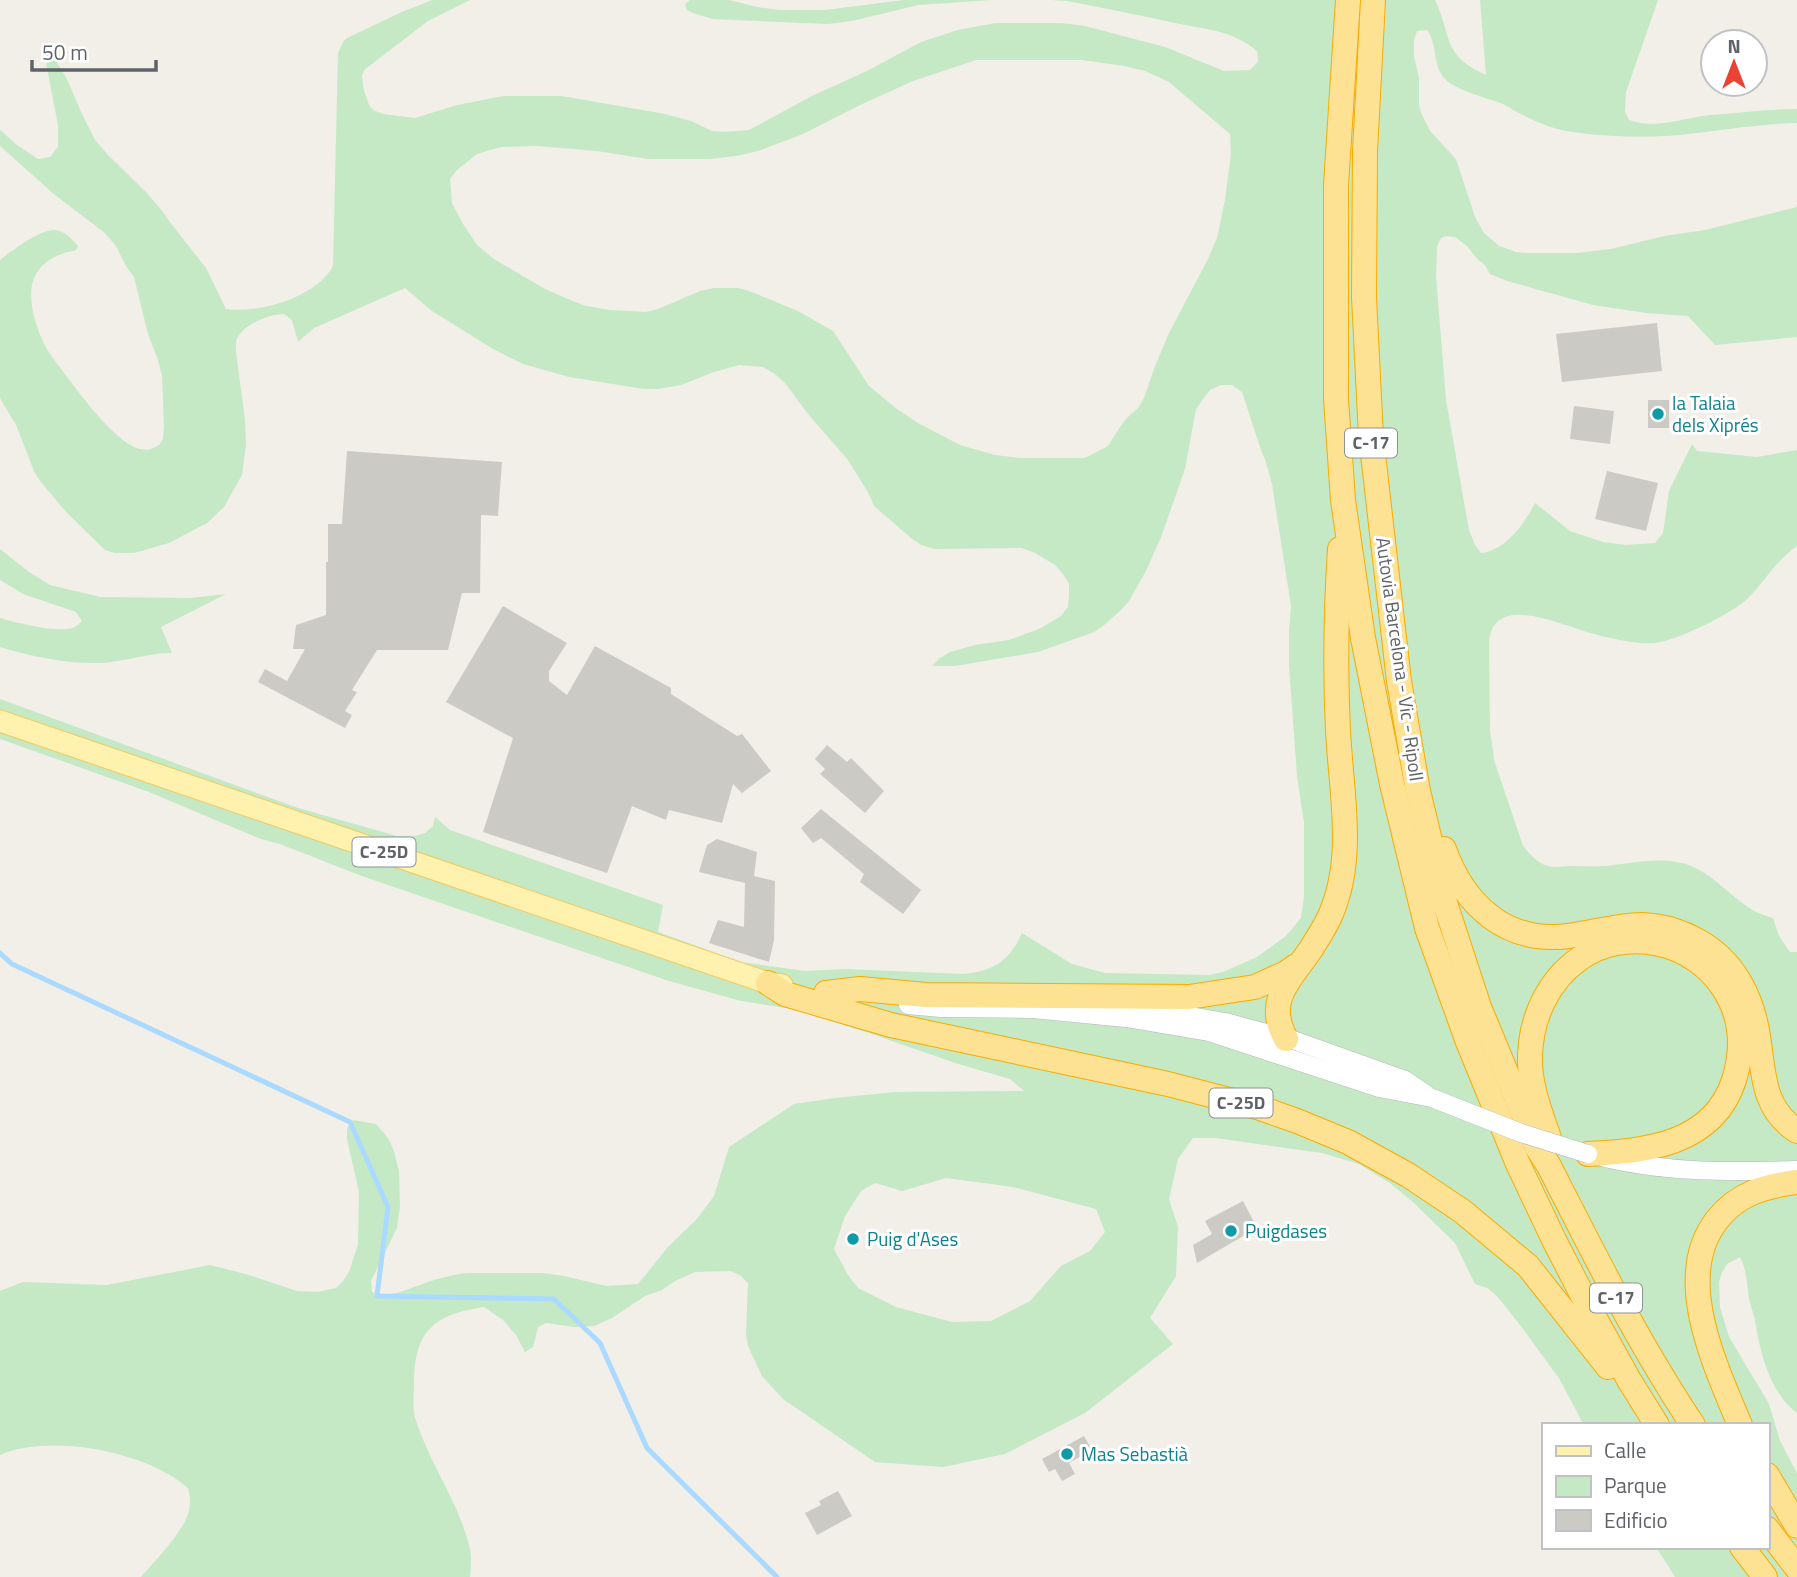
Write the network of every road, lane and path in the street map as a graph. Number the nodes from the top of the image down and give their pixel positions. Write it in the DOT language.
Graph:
graph roads {
  1 [pos="1348,0"];
  2 [pos="1373,0"];
  3 [pos="1343,500"];
  4 [pos="0,721"];
  5 [pos="1418,791"];
  6 [pos="1300,964"];
  7 [pos="768,983"];
  8 [pos="826,993"];
  9 [pos="1033,1009"];
  10 [pos="1286,1038"];
  11 [pos="1425,1097"];
  12 [pos="1797,1132"];
  13 [pos="1588,1154"];
  14 [pos="1549,1166"];
  15 [pos="1797,1170"];
  16 [pos="1797,1182"];
  17 [pos="1629,1380"];
  18 [pos="1656,1423"];
  19 [pos="1692,1423"];
  20 [pos="1739,1423"];
  21 [pos="1769,1478"];
  22 [pos="1797,1526"];
  23 [pos="1769,1532"];
  24 [pos="1744,1549"];
  25 [pos="1797,1568"];
  26 [pos="1765,1577"];
  1 -- 3 [label="highway, Autovia Barcelona - Vic - Ripoll / C-17"];
  2 -- 5 [label="highway, Autovia Barcelona - Vic - Ripoll / C-17"];
  3 -- 6 [label="highway"];
  3 -- 17 [label="highway, Autovia Barcelona - Vic - Ripoll / C-17"];
  4 -- 7 [label="main road, C-25D"];
  5 -- 12 [label="highway"];
  5 -- 14 [label="highway, Autovia Barcelona - Vic - Ripoll / C-17"];
  6 -- 8 [label="highway"];
  6 -- 10 [label="highway"];
  7 -- 8 [label="main road, C-25D"];
  7 -- 17 [label="highway, C-25D"];
  8 -- 9 [label="street"];
  9 -- 10 [label="street"];
  9 -- 11 [label="street"];
  10 -- 11 [label="street"];
  11 -- 13 [label="street, bridge"];
  13 -- 14 [label="highway"];
  13 -- 15 [label="street"];
  14 -- 19 [label="highway, Autovia Barcelona - Vic - Ripoll / C-17"];
  16 -- 20 [label="highway"];
  17 -- 18 [label="highway, Autovia Barcelona - Vic - Ripoll / C-17"];
  21 -- 22 [label="highway"];
  23 -- 25 [label="highway"];
  24 -- 26 [label="highway"];
}
